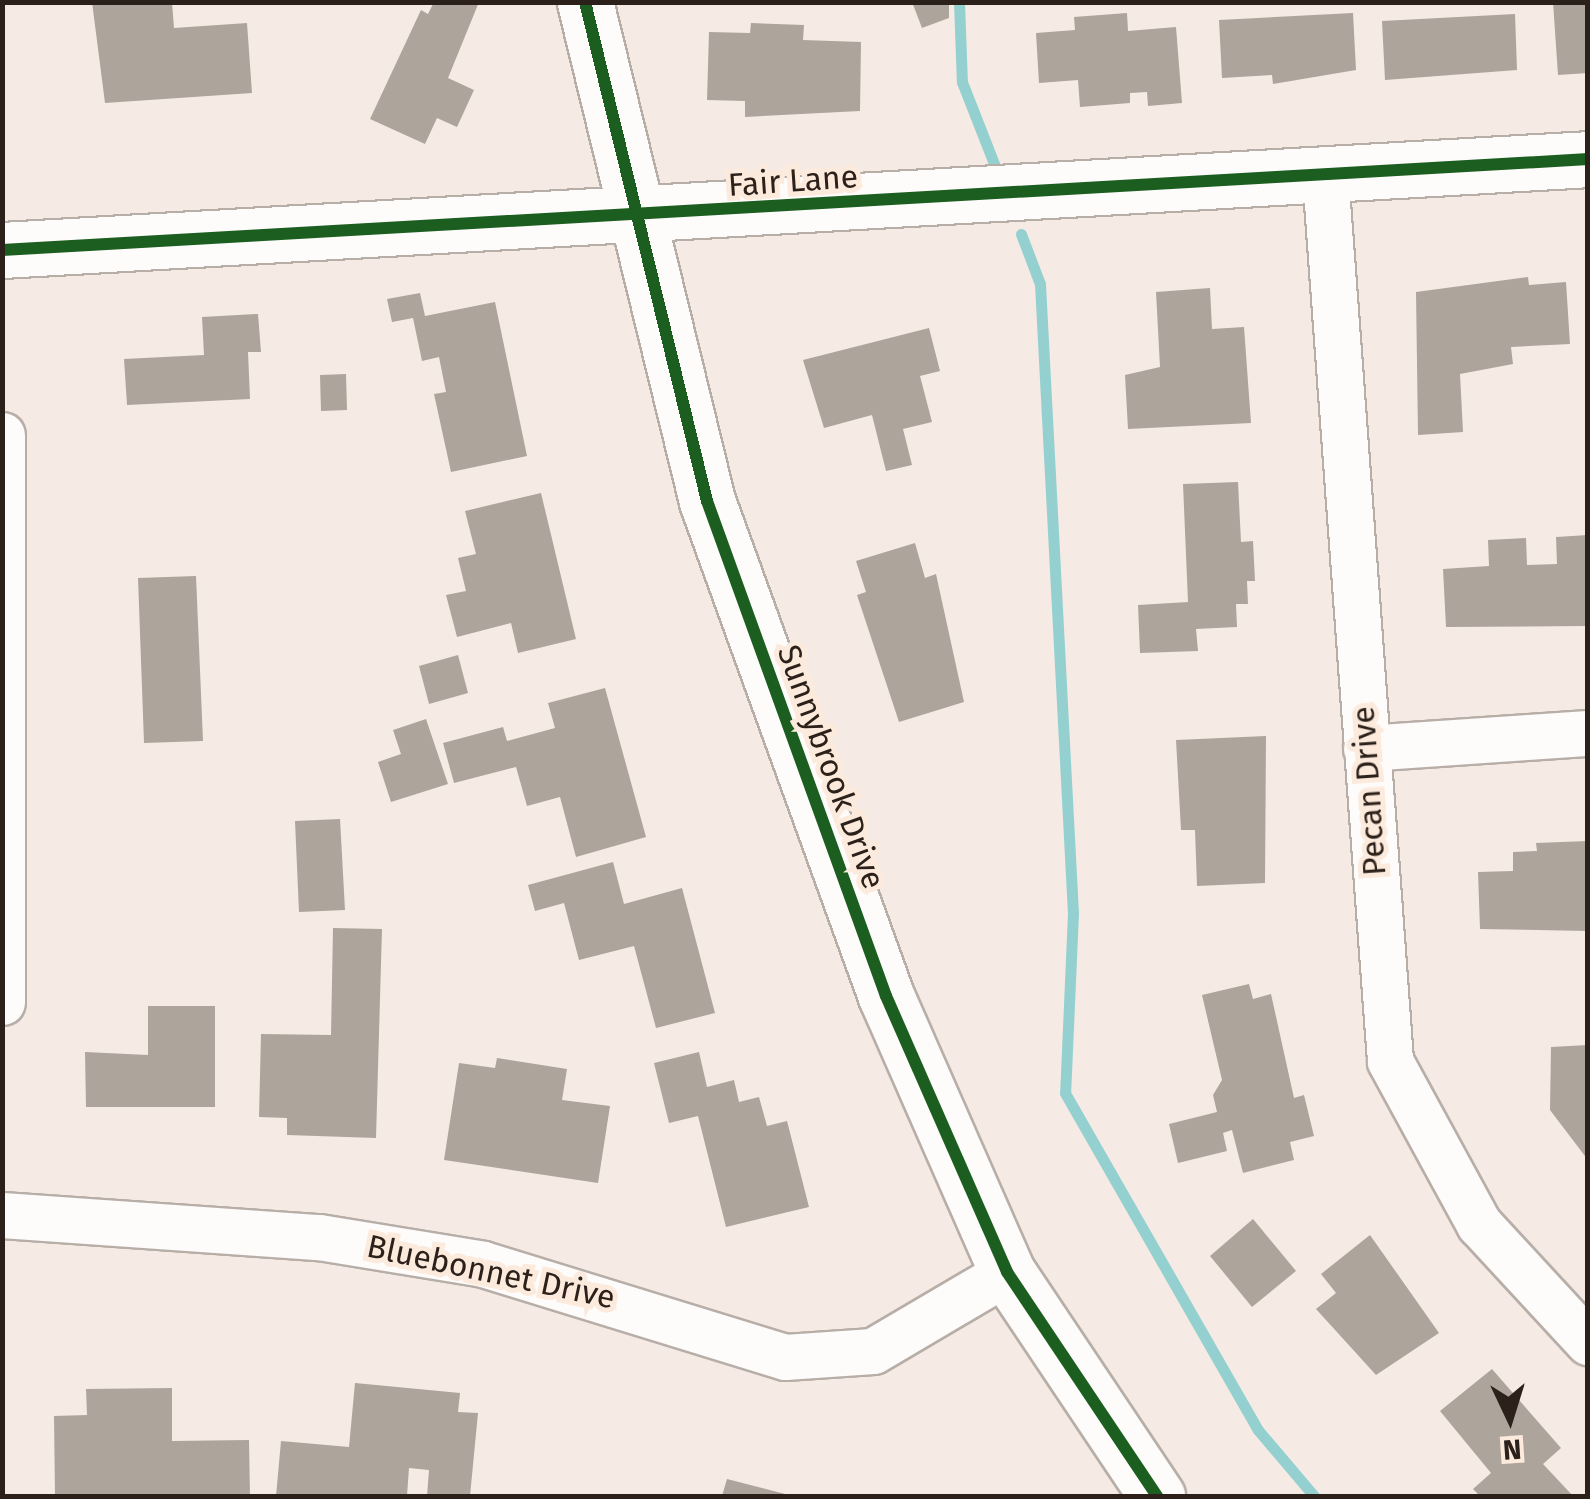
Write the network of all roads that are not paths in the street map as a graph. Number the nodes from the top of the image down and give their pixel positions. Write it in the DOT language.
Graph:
graph roads {
  1 [pos="585,2"];
  2 [pos="1588,159"];
  3 [pos="1325,175"];
  4 [pos="632,219"];
  5 [pos="2,250"];
  6 [pos="2,435"];
  7 [pos="1588,733"];
  8 [pos="1366,748"];
  9 [pos="2,1002"];
  10 [pos="2,1214"];
  11 [pos="1008,1272"];
  12 [pos="1588,1342"];
  13 [pos="1157,1496"];
  1 -- 4 [label="main road, Sunnybrook Drive"];
  2 -- 3 [label="main road, Fair Lane"];
  3 -- 4 [label="main road, Fair Lane"];
  3 -- 8 [label="street, Pecan Drive"];
  4 -- 5 [label="main road, Fair Lane"];
  4 -- 11 [label="main road, Sunnybrook Drive"];
  6 -- 9 [label="street"];
  7 -- 8 [label="street"];
  8 -- 12 [label="street, Pecan Drive"];
  10 -- 11 [label="street, Bluebonnet Drive"];
  11 -- 13 [label="main road, Sunnybrook Drive"];
}
